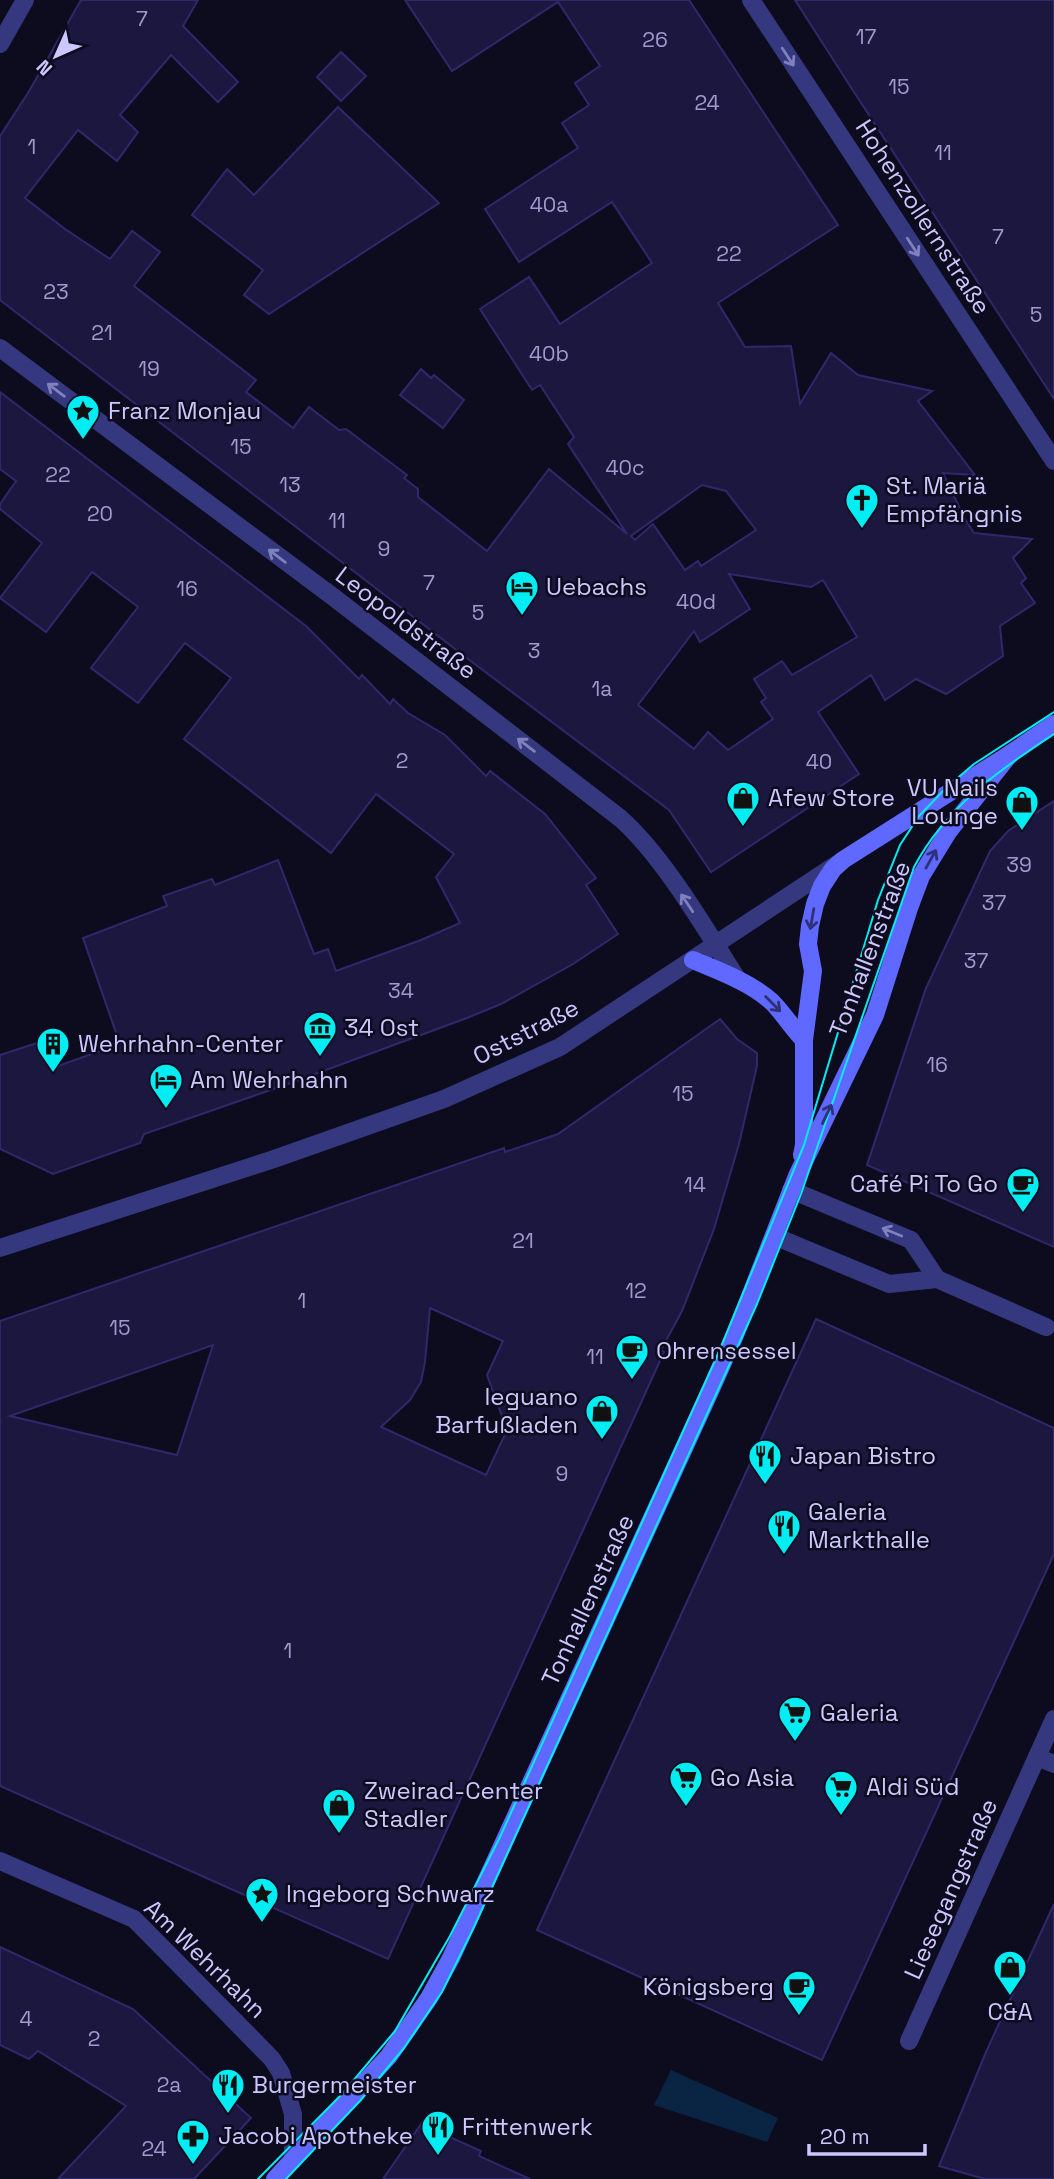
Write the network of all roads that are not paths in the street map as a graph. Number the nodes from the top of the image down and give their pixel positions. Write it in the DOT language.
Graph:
graph roads {
  1 [pos="25,0"];
  2 [pos="751,0"];
  3 [pos="0,44"];
  4 [pos="0,348"];
  5 [pos="1054,461"];
  6 [pos="1054,724"];
  7 [pos="1010,754"];
  8 [pos="842,860"];
  9 [pos="715,944"];
  10 [pos="693,960"];
  11 [pos="738,980"];
  12 [pos="804,1040"];
  13 [pos="794,1183"];
  14 [pos="774,1236"];
  15 [pos="0,1248"];
  16 [pos="937,1279"];
  17 [pos="1046,1327"];
  18 [pos="1054,1719"];
  19 [pos="1037,1757"];
  20 [pos="1054,1765"];
  21 [pos="0,1861"];
  22 [pos="909,2041"];
  23 [pos="293,2161"];
  24 [pos="275,2179"];
  1 -- 3 [label="street"];
  2 -- 5 [label="street, Hohenzollernstraße, one-way"];
  9 -- 4 [label="street, Leopoldstraße, one-way"];
  6 -- 7 [label="main road, Oststraße"];
  7 -- 8 [label="main road, Oststraße"];
  13 -- 7 [label="main road, Tonhallenstraße, one-way"];
  8 -- 9 [label="street, Oststraße"];
  8 -- 12 [label="main road, Tonhallenstraße, one-way"];
  9 -- 10 [label="street, Oststraße"];
  9 -- 11 [label="street, Leopoldstraße"];
  10 -- 11 [label="main road"];
  10 -- 15 [label="street, Oststraße"];
  11 -- 12 [label="main road, one-way"];
  12 -- 13 [label="main road, Tonhallenstraße"];
  13 -- 14 [label="main road, Tonhallenstraße"];
  16 -- 13 [label="street, one-way"];
  14 -- 16 [label="street"];
  14 -- 23 [label="main road, Tonhallenstraße"];
  16 -- 17 [label="street"];
  18 -- 19 [label="street, Liesegangstraße"];
  19 -- 20 [label="street"];
  19 -- 22 [label="street, Liesegangstraße"];
  21 -- 23 [label="street, Am Wehrhahn"];
  23 -- 24 [label="main road, Tonhallenstraße"];
}
